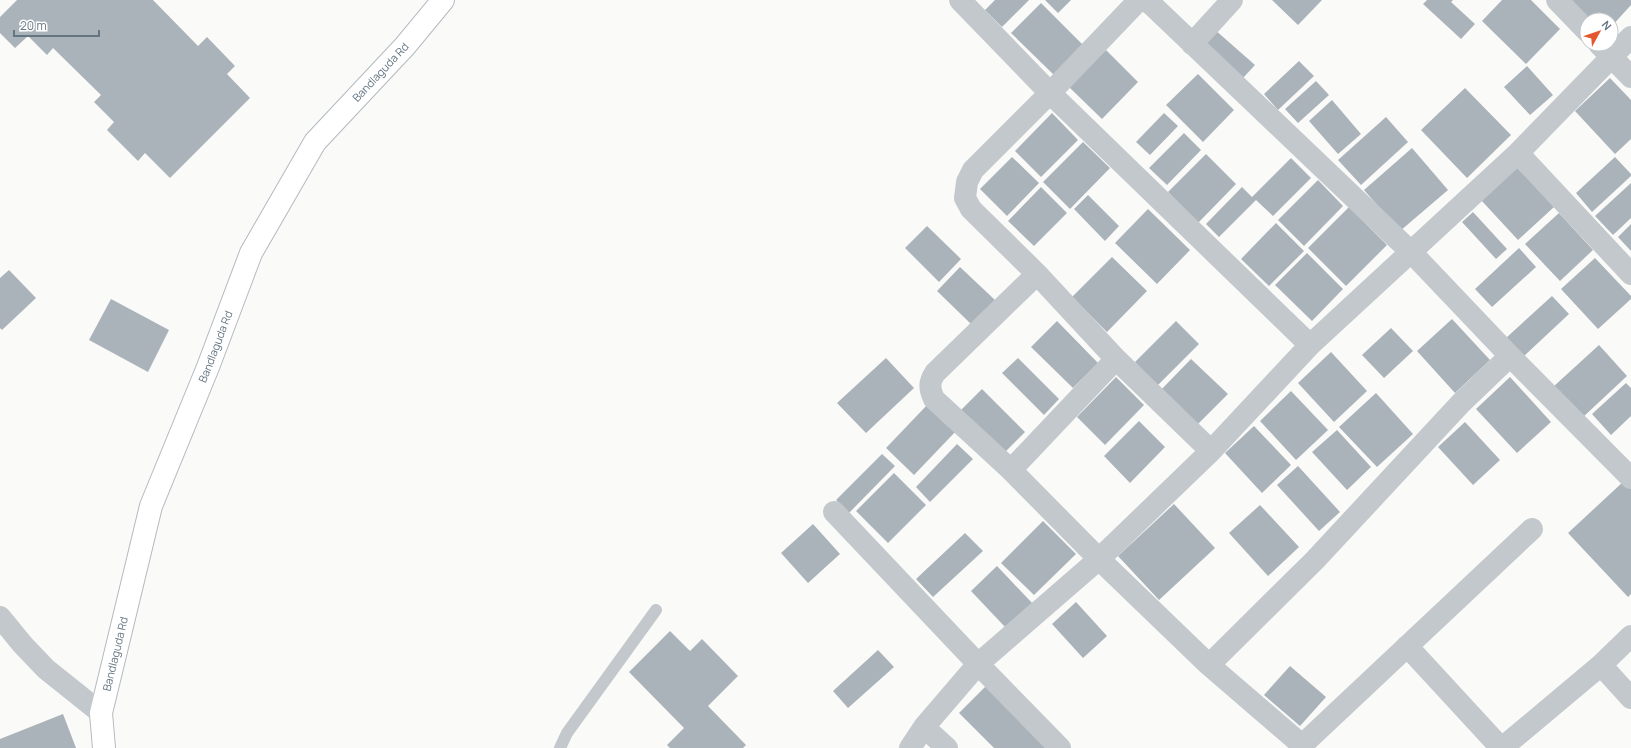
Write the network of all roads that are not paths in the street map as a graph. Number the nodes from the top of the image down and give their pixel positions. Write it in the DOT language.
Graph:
graph roads {
  1 [pos="443,0"];
  2 [pos="960,0"];
  3 [pos="1232,0"];
  4 [pos="1557,0"];
  5 [pos="1148,1"];
  6 [pos="1579,23"];
  7 [pos="1631,38"];
  8 [pos="1192,44"];
  9 [pos="1619,44"];
  10 [pos="1605,52"];
  11 [pos="1607,52"];
  12 [pos="1631,77"];
  13 [pos="1050,93"];
  14 [pos="1518,153"];
  15 [pos="1411,252"];
  16 [pos="1037,274"];
  17 [pos="1631,274"];
  18 [pos="1310,345"];
  19 [pos="1510,356"];
  20 [pos="1116,359"];
  21 [pos="1211,451"];
  22 [pos="1011,470"];
  23 [pos="1631,478"];
  24 [pos="834,512"];
  25 [pos="1532,529"];
  26 [pos="1099,560"];
  27 [pos="656,610"];
  28 [pos="0,618"];
  29 [pos="1631,636"];
  30 [pos="1407,646"];
  31 [pos="978,664"];
  32 [pos="1209,665"];
  33 [pos="1601,665"];
  34 [pos="1631,698"];
  35 [pos="101,714"];
  36 [pos="924,727"];
  37 [pos="1300,746"];
  38 [pos="104,748"];
  39 [pos="560,748"];
  40 [pos="910,748"];
  41 [pos="947,748"];
  42 [pos="1060,748"];
  43 [pos="1502,748"];
  1 -- 35 [label="street, Bandlaguda Rd"];
  2 -- 13 [label="street"];
  3 -- 8 [label="street"];
  4 -- 6 [label="street"];
  5 -- 8 [label="street"];
  5 -- 13 [label="street"];
  7 -- 9 [label="street"];
  8 -- 15 [label="street"];
  10 -- 14 [label="street"];
  11 -- 12 [label="street"];
  13 -- 16 [label="street"];
  13 -- 18 [label="street"];
  14 -- 15 [label="street"];
  14 -- 17 [label="street"];
  15 -- 18 [label="street"];
  15 -- 19 [label="street"];
  16 -- 20 [label="street"];
  16 -- 22 [label="street"];
  18 -- 21 [label="street"];
  19 -- 23 [label="street"];
  19 -- 32 [label="street"];
  20 -- 21 [label="street"];
  20 -- 22 [label="street"];
  21 -- 26 [label="street"];
  22 -- 26 [label="street"];
  24 -- 31 [label="street"];
  25 -- 30 [label="street"];
  26 -- 31 [label="street"];
  26 -- 32 [label="street"];
  27 -- 39 [label="lane"];
  28 -- 35 [label="street"];
  29 -- 33 [label="street"];
  30 -- 37 [label="street"];
  30 -- 43 [label="street"];
  31 -- 36 [label="street"];
  31 -- 42 [label="street"];
  32 -- 37 [label="street"];
  33 -- 34 [label="street"];
  33 -- 43 [label="street"];
  35 -- 38 [label="street, Bandlaguda Rd"];
  36 -- 40 [label="street"];
  36 -- 41 [label="street"];
}
